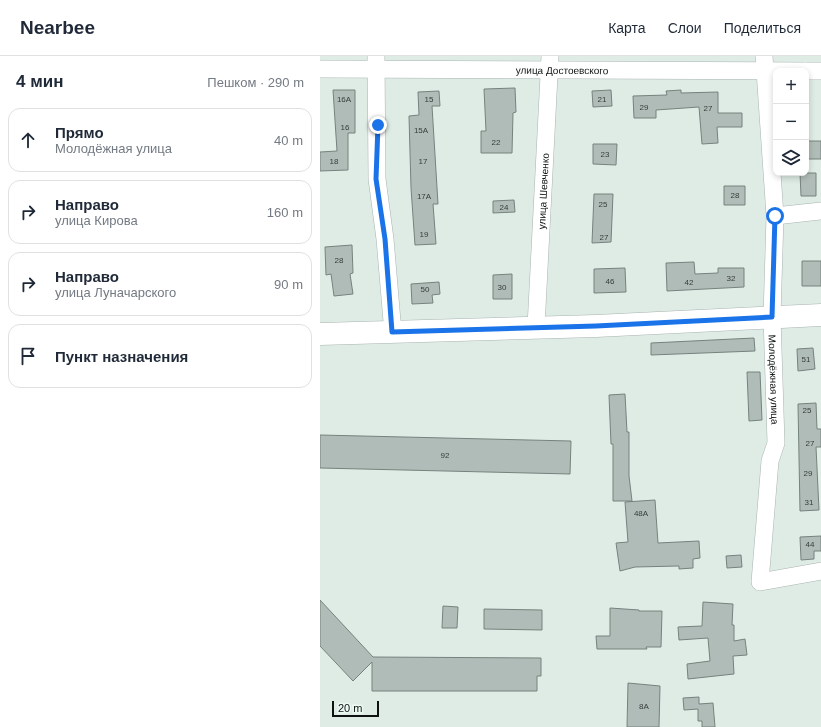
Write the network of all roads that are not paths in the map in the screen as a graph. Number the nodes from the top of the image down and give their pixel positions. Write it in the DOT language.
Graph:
graph roads {
  1 [pos="377,62"];
  2 [pos="551,63"];
  3 [pos="764,63"];
  4 [pos="790,68"];
  5 [pos="320,69"];
  6 [pos="809,71"];
  7 [pos="821,71"];
  8 [pos="821,211"];
  9 [pos="775,216"];
  10 [pos="821,315"];
  11 [pos="772,317"];
  12 [pos="536,327"];
  13 [pos="392,332"];
  14 [pos="320,334"];
  15 [pos="821,571"];
  1 -- 2 [label="street, улица Достоевского"];
  1 -- 5 [label="street, улица Достоевского"];
  1 -- 13 [label="street"];
  2 -- 3 [label="street, улица Достоевского"];
  2 -- 12 [label="street, улица Шевченко"];
  3 -- 4 [label="street, улица Достоевского"];
  3 -- 9 [label="street, Молодёжная улица"];
  6 -- 7 [label="street, улица Достоевского"];
  8 -- 9 [label="street"];
  9 -- 11 [label="street, Молодёжная улица"];
  10 -- 11 [label="main road"];
  11 -- 12 [label="main road"];
  11 -- 15 [label="street, Молодёжная улица"];
  12 -- 13 [label="main road"];
  13 -- 14 [label="main road"];
}
